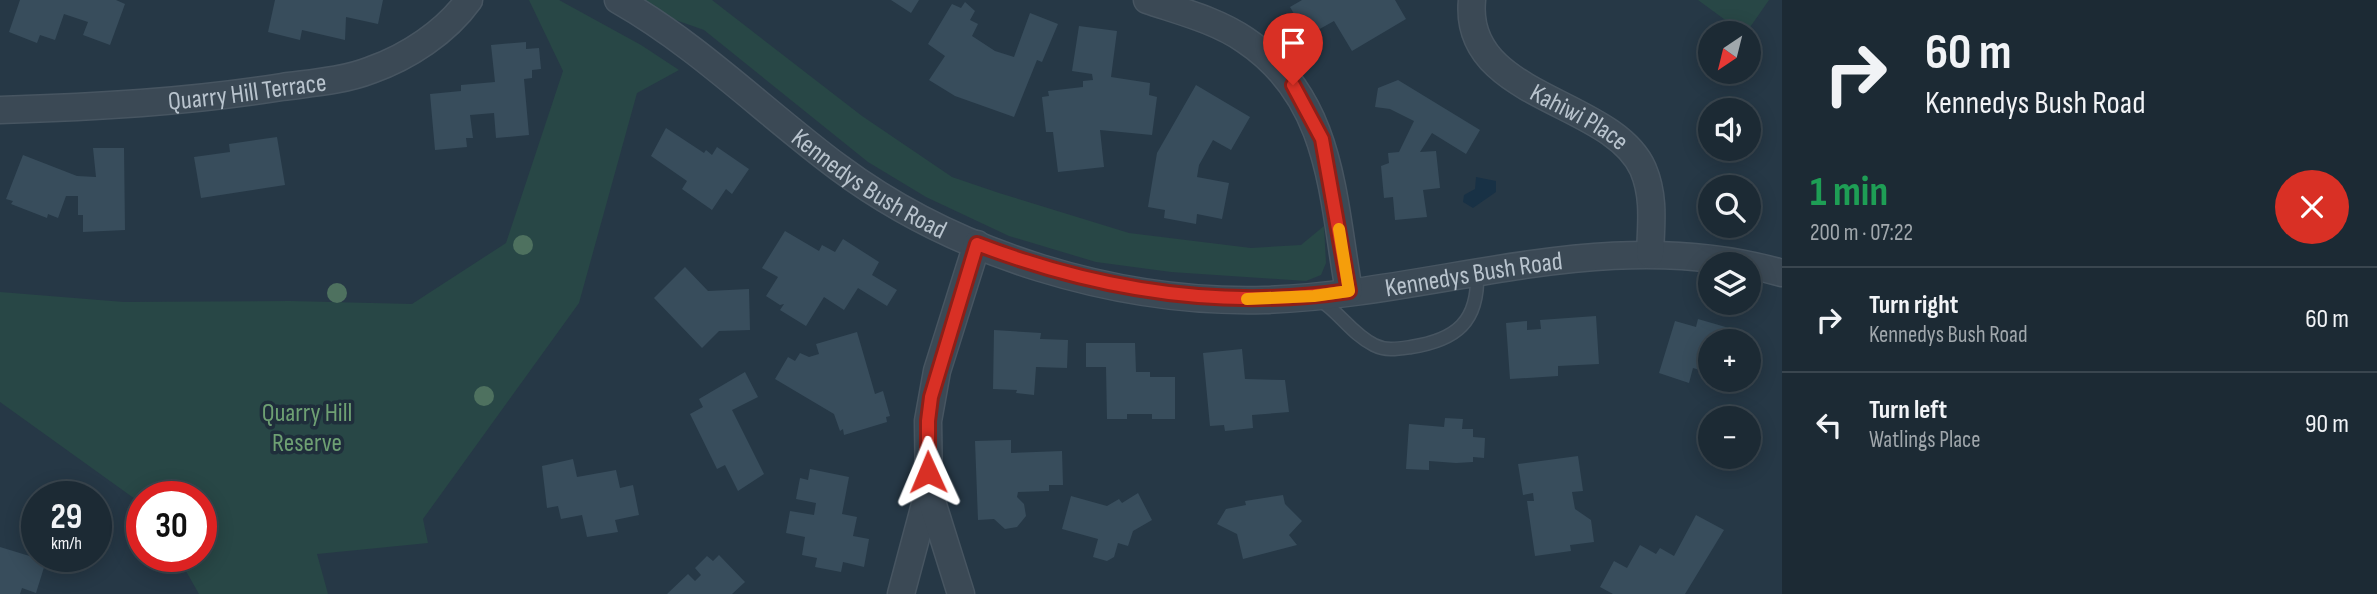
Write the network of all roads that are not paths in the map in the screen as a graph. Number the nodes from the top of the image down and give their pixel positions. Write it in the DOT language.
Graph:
graph roads {
  1 [pos="469,0"];
  2 [pos="618,0"];
  3 [pos="1147,0"];
  4 [pos="1472,0"];
  5 [pos="0,110"];
  6 [pos="977,244"];
  7 [pos="1650,254"];
  8 [pos="1477,273"];
  9 [pos="1782,273"];
  10 [pos="1349,291"];
  11 [pos="1314,296"];
  12 [pos="929,492"];
  13 [pos="901,594"];
  14 [pos="961,594"];
  1 -- 5 [label="street, Quarry Hill Terrace"];
  2 -- 6 [label="street, Kennedys Bush Road"];
  3 -- 10 [label="street"];
  4 -- 7 [label="street, Kahiwi Place"];
  6 -- 11 [label="street, Kennedys Bush Road"];
  6 -- 12 [label="street"];
  7 -- 8 [label="street, Kennedys Bush Road"];
  7 -- 9 [label="street, Kennedys Bush Road"];
  8 -- 10 [label="street, Kennedys Bush Road"];
  8 -- 11 [label="lane"];
  10 -- 11 [label="street, Kennedys Bush Road"];
  12 -- 13 [label="street"];
  12 -- 14 [label="street"];
}
